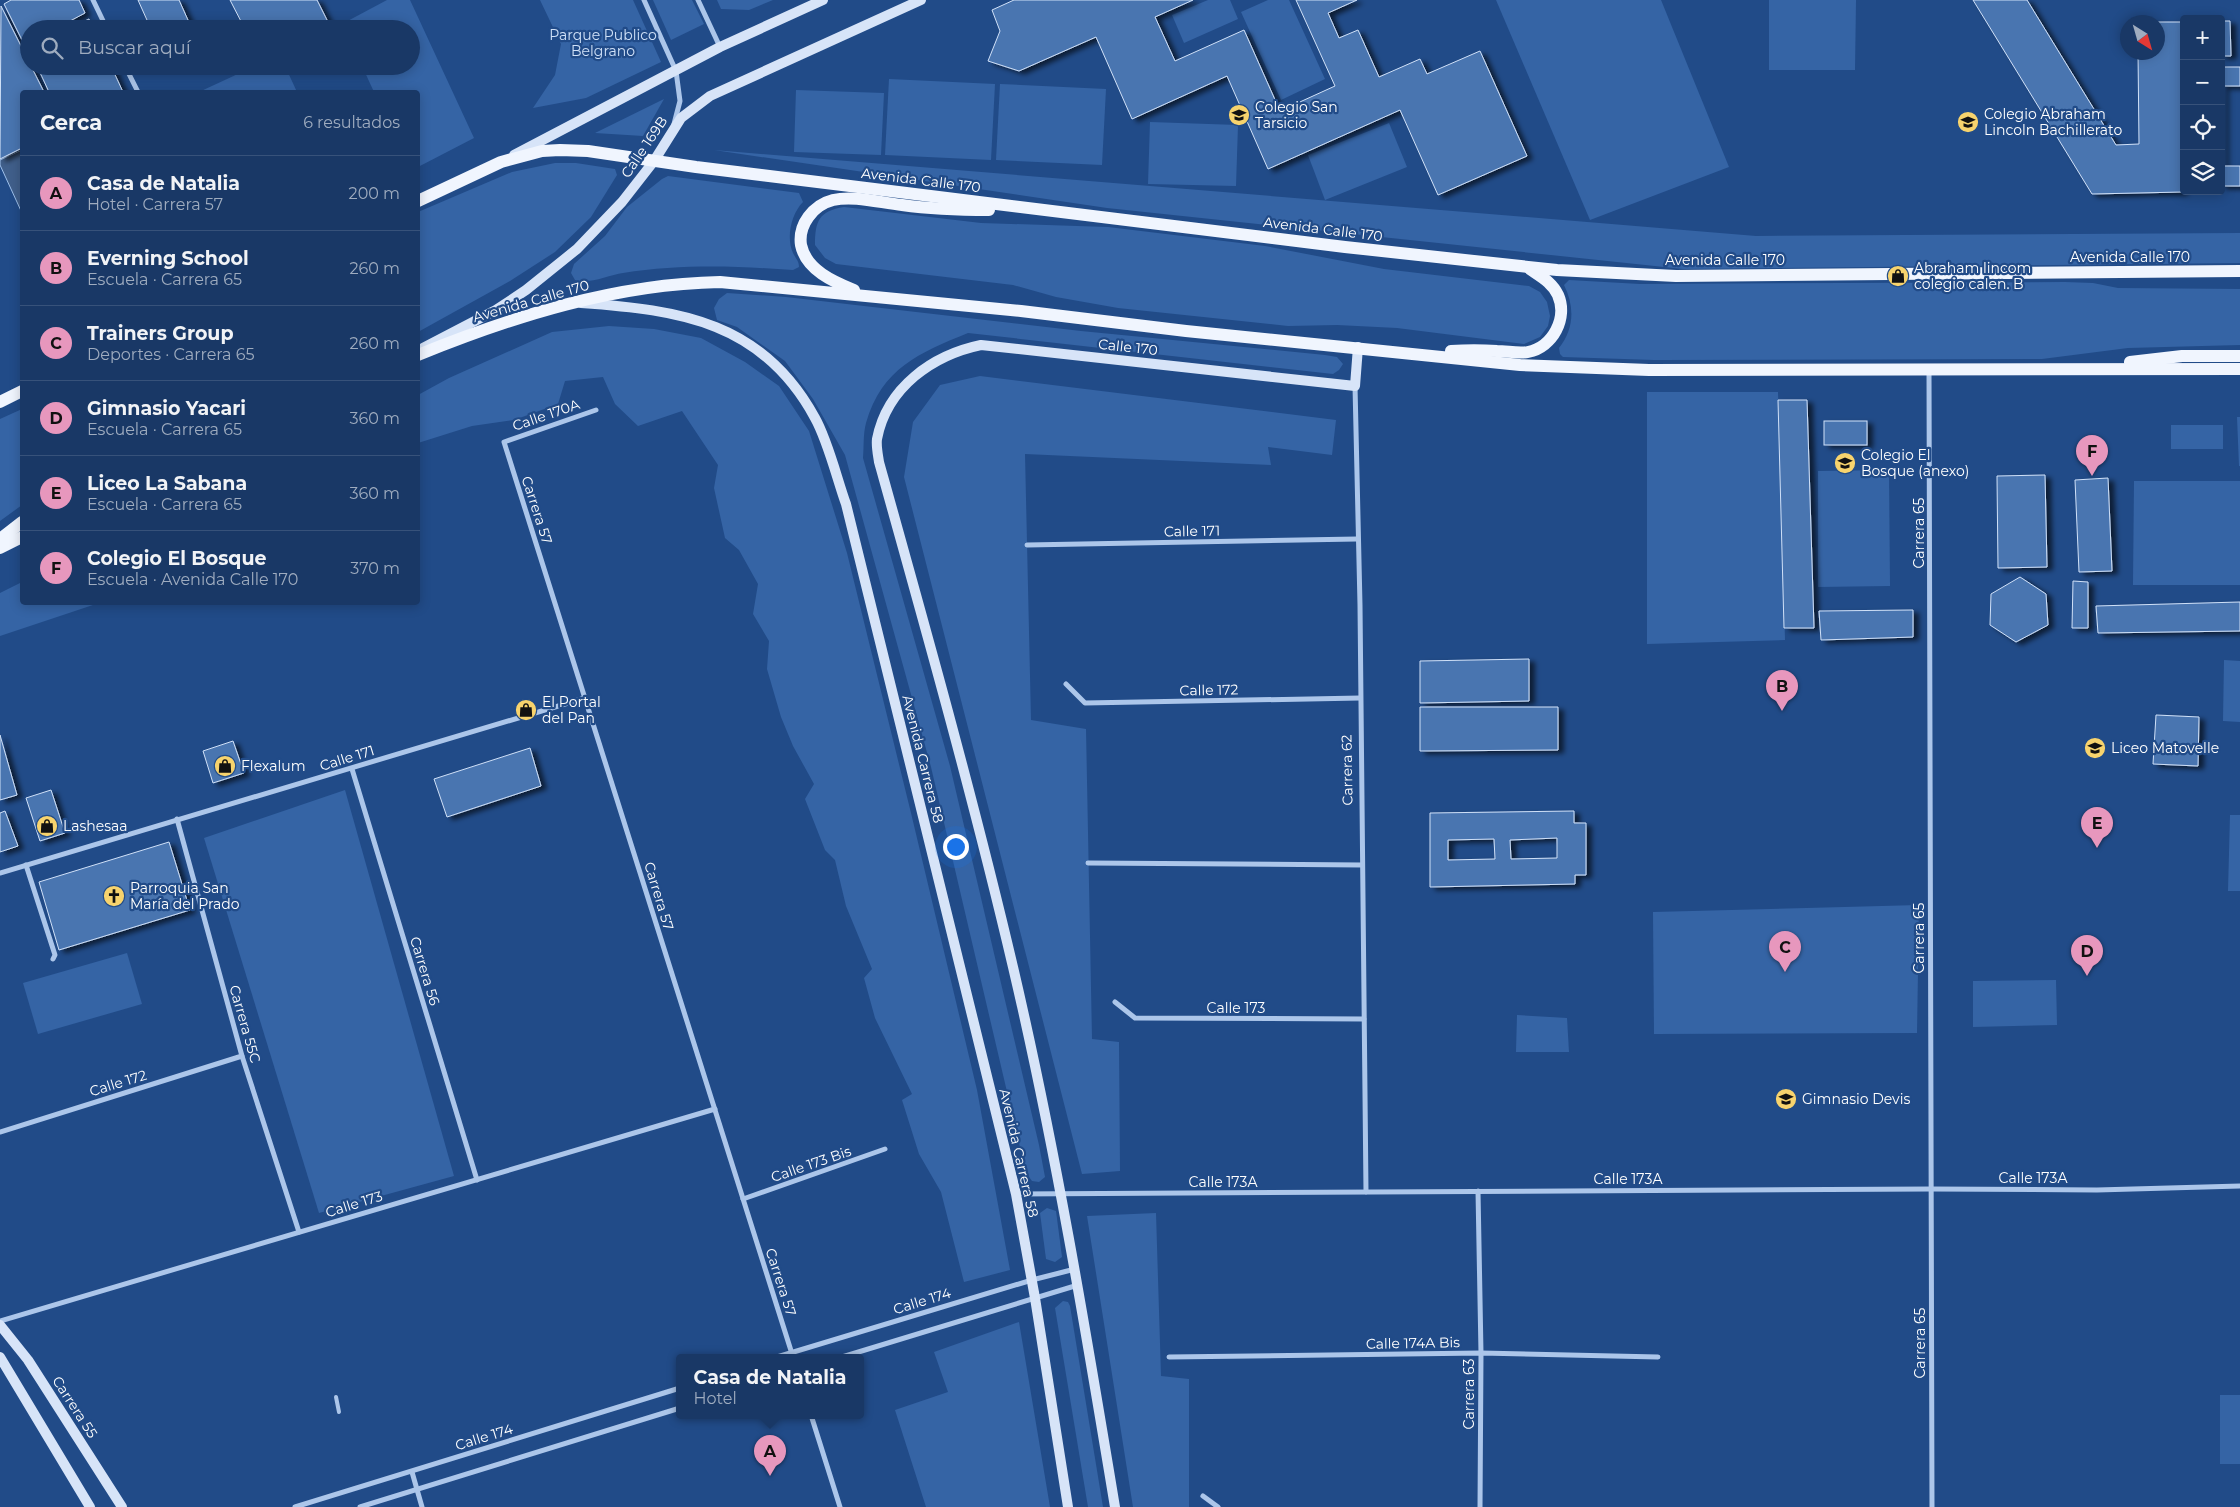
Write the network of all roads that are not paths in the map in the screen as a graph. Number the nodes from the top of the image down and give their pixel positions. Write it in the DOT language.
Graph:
graph roads {
  1 [pos="93,0"];
  2 [pos="644,0"];
  3 [pos="698,0"];
  4 [pos="823,0"];
  5 [pos="921,0"];
  6 [pos="103,20"];
  7 [pos="720,47"];
  8 [pos="676,71"];
  9 [pos="130,75"];
  10 [pos="137,90"];
  11 [pos="672,129"];
  12 [pos="654,161"];
  13 [pos="501,162"];
  14 [pos="420,200"];
  15 [pos="1052,211"];
  16 [pos="1526,267"];
  17 [pos="2240,271"];
  18 [pos="865,295"];
  19 [pos="573,303"];
  20 [pos="1358,347"];
  21 [pos="420,349"];
  22 [pos="1388,351"];
  23 [pos="420,354"];
  24 [pos="2240,356"];
  25 [pos="2063,369"];
  26 [pos="2240,369"];
  27 [pos="1930,370"];
  28 [pos="1355,386"];
  29 [pos="20,392"];
  30 [pos="0,402"];
  31 [pos="596,410"];
  32 [pos="504,442"];
  33 [pos="20,524"];
  34 [pos="20,538"];
  35 [pos="0,539"];
  36 [pos="1357,539"];
  37 [pos="1027,545"];
  38 [pos="0,548"];
  39 [pos="1066,684"];
  40 [pos="585,698"];
  41 [pos="1360,698"];
  42 [pos="352,769"];
  43 [pos="177,819"];
  44 [pos="1088,863"];
  45 [pos="1362,865"];
  46 [pos="26,866"];
  47 [pos="0,873"];
  48 [pos="53,959"];
  49 [pos="1115,1002"];
  50 [pos="1364,1019"];
  51 [pos="242,1056"];
  52 [pos="715,1109"];
  53 [pos="0,1132"];
  54 [pos="885,1149"];
  55 [pos="477,1180"];
  56 [pos="2240,1186"];
  57 [pos="1931,1188"];
  58 [pos="1366,1192"];
  59 [pos="1478,1192"];
  60 [pos="1016,1194"];
  61 [pos="1062,1194"];
  62 [pos="743,1199"];
  63 [pos="299,1232"];
  64 [pos="1075,1269"];
  65 [pos="1032,1280"];
  66 [pos="1078,1285"];
  67 [pos="1035,1298"];
  68 [pos="0,1323"];
  69 [pos="792,1354"];
  70 [pos="795,1354"];
  71 [pos="852,1354"];
  72 [pos="1481,1354"];
  73 [pos="0,1357"];
  74 [pos="1169,1357"];
  75 [pos="1658,1357"];
  76 [pos="676,1389"];
  77 [pos="336,1397"];
  78 [pos="676,1409"];
  79 [pos="339,1412"];
  80 [pos="812,1419"];
  81 [pos="412,1472"];
  82 [pos="417,1490"];
  83 [pos="1203,1496"];
  84 [pos="90,1507"];
  85 [pos="122,1507"];
  86 [pos="295,1507"];
  87 [pos="360,1507"];
  88 [pos="422,1507"];
  89 [pos="840,1507"];
  90 [pos="1068,1507"];
  91 [pos="1116,1507"];
  92 [pos="1218,1507"];
  93 [pos="1480,1507"];
  94 [pos="1932,1507"];
  1 -- 6 [label="street"];
  2 -- 8 [label="street"];
  3 -- 7 [label="street"];
  4 -- 7 [label="street"];
  5 -- 11 [label="street, Calle 169B"];
  7 -- 8 [label="street"];
  8 -- 11 [label="street"];
  8 -- 13 [label="street"];
  9 -- 10 [label="street"];
  11 -- 12 [label="street, Calle 169B"];
  12 -- 13 [label="main road, Avenida Calle 170"];
  12 -- 15 [label="main road, Avenida Calle 170"];
  12 -- 21 [label="street, Calle 169B"];
  13 -- 14 [label="main road, Avenida Calle 170"];
  15 -- 16 [label="main road, Avenida Calle 170"];
  15 -- 18 [label="main road"];
  16 -- 17 [label="main road, Avenida Calle 170"];
  16 -- 22 [label="main road"];
  18 -- 19 [label="main road, Avenida Calle 170"];
  18 -- 20 [label="main road, Avenida Calle 170"];
  19 -- 23 [label="main road, Avenida Calle 170"];
  19 -- 60 [label="street, Avenida Carrera 58"];
  20 -- 22 [label="main road, Avenida Calle 170"];
  20 -- 28 [label="street, Carrera 62"];
  22 -- 27 [label="main road, Avenida Calle 170"];
  24 -- 25 [label="main road"];
  25 -- 26 [label="main road, Avenida Calle 170"];
  25 -- 27 [label="main road, Avenida Calle 170"];
  27 -- 57 [label="street, Carrera 65"];
  28 -- 36 [label="street, Carrera 62"];
  28 -- 61 [label="street, Calle 170"];
  29 -- 30 [label="main road"];
  31 -- 32 [label="street, Calle 170A"];
  32 -- 40 [label="street, Carrera 57"];
  33 -- 35 [label="main road"];
  34 -- 38 [label="main road"];
  36 -- 37 [label="street, Calle 171"];
  36 -- 41 [label="street, Carrera 62"];
  39 -- 41 [label="street, Calle 172"];
  40 -- 42 [label="street, Calle 171"];
  40 -- 52 [label="street, Carrera 57"];
  41 -- 45 [label="street, Carrera 62"];
  42 -- 43 [label="street, Calle 171"];
  42 -- 55 [label="street, Carrera 56"];
  43 -- 46 [label="street, Calle 171"];
  43 -- 51 [label="street, Carrera 55C"];
  44 -- 45 [label="street"];
  45 -- 50 [label="street, Carrera 62"];
  46 -- 47 [label="street, Calle 171"];
  46 -- 48 [label="street"];
  49 -- 50 [label="street, Calle 173"];
  50 -- 58 [label="street, Carrera 62"];
  51 -- 53 [label="street, Calle 172"];
  51 -- 63 [label="street, Carrera 55C"];
  52 -- 55 [label="street, Calle 173"];
  52 -- 62 [label="street, Carrera 57"];
  54 -- 62 [label="street, Calle 173 Bis"];
  55 -- 63 [label="street, Calle 173"];
  56 -- 57 [label="street, Calle 173A"];
  57 -- 59 [label="street, Calle 173A"];
  57 -- 94 [label="street, Carrera 65"];
  58 -- 59 [label="street, Calle 173A"];
  58 -- 61 [label="street, Calle 173A"];
  59 -- 72 [label="street, Carrera 63"];
  60 -- 61 [label="street, Calle 173A"];
  60 -- 65 [label="street, Avenida Carrera 58"];
  61 -- 64 [label="street"];
  62 -- 69 [label="street, Carrera 57"];
  63 -- 68 [label="street, Calle 173"];
  64 -- 65 [label="street, Calle 174"];
  64 -- 66 [label="street"];
  65 -- 67 [label="street, Avenida Carrera 58"];
  65 -- 70 [label="street, Calle 174"];
  66 -- 67 [label="street"];
  66 -- 91 [label="street"];
  67 -- 71 [label="street"];
  67 -- 90 [label="street, Avenida Carrera 58"];
  68 -- 85 [label="street, Carrera 55"];
  72 -- 74 [label="street, Calle 174A Bis"];
  72 -- 75 [label="street, Calle 174A Bis"];
  72 -- 93 [label="street, Carrera 63"];
  73 -- 84 [label="street"];
  76 -- 81 [label="street, Calle 174"];
  77 -- 79 [label="lane"];
  78 -- 82 [label="street"];
  80 -- 89 [label="street"];
  81 -- 82 [label="street"];
  81 -- 86 [label="street, Calle 174"];
  82 -- 87 [label="street"];
  82 -- 88 [label="street"];
  83 -- 92 [label="street"];
}
